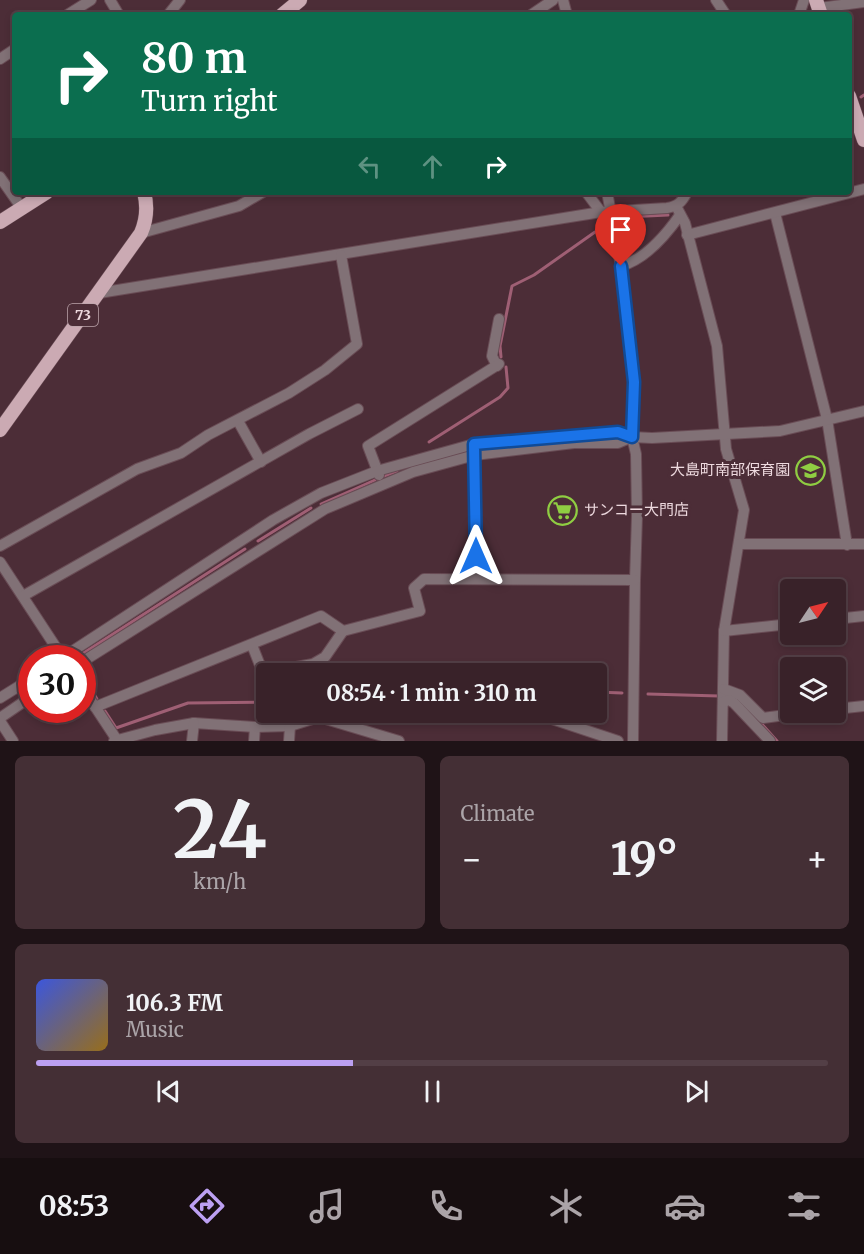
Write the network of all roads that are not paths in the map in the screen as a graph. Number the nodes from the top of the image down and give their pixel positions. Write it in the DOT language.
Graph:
graph roads {
  1 [pos="91,0"];
  2 [pos="180,0"];
  3 [pos="300,0"];
  4 [pos="553,0"];
  5 [pos="864,2"];
  6 [pos="819,8"];
  7 [pos="72,12"];
  8 [pos="170,12"];
  9 [pos="286,12"];
  10 [pos="535,12"];
  11 [pos="852,105"];
  12 [pos="864,140"];
  13 [pos="0,177"];
  14 [pos="12,194"];
  15 [pos="13,195"];
  16 [pos="42,195"];
  17 [pos="145,195"];
  18 [pos="258,195"];
  19 [pos="589,195"];
  20 [pos="607,195"];
  21 [pos="686,195"];
  22 [pos="842,195"];
  23 [pos="21,207"];
  24 [pos="678,210"];
  25 [pos="606,211"];
  26 [pos="776,213"];
  27 [pos="0,222"];
  28 [pos="141,233"];
  29 [pos="687,235"];
  30 [pos="341,255"];
  31 [pos="621,266"];
  32 [pos="99,293"];
  33 [pos="499,319"];
  34 [pos="358,409"];
  35 [pos="864,411"];
  36 [pos="827,419"];
  37 [pos="238,421"];
  38 [pos="0,430"];
  39 [pos="725,435"];
  40 [pos="632,437"];
  41 [pos="475,449"];
  42 [pos="261,462"];
  43 [pos="377,471"];
  44 [pos="382,484"];
  45 [pos="739,544"];
  46 [pos="864,544"];
  47 [pos="847,545"];
  48 [pos="0,546"];
  49 [pos="0,562"];
  50 [pos="476,579"];
  51 [pos="634,580"];
  52 [pos="23,596"];
  53 [pos="864,616"];
  54 [pos="846,618"];
  55 [pos="780,625"];
  56 [pos="343,631"];
  57 [pos="724,631"];
  58 [pos="55,645"];
  59 [pos="83,645"];
  60 [pos="252,645"];
  61 [pos="96,653"];
  62 [pos="18,687"];
  63 [pos="724,689"];
  64 [pos="0,698"];
  65 [pos="723,702"];
  66 [pos="18,706"];
  67 [pos="864,706"];
  68 [pos="96,707"];
  69 [pos="846,708"];
  70 [pos="96,709"];
  71 [pos="780,716"];
  72 [pos="0,720"];
  73 [pos="194,723"];
  74 [pos="564,723"];
  75 [pos="290,726"];
  76 [pos="255,727"];
  77 [pos="115,740"];
  78 [pos="13,741"];
  79 [pos="192,741"];
  80 [pos="254,741"];
  81 [pos="289,741"];
  82 [pos="399,741"];
  83 [pos="618,741"];
  84 [pos="633,741"];
  85 [pos="722,741"];
  86 [pos="770,741"];
  1 -- 7 [label="street"];
  2 -- 8 [label="street"];
  3 -- 9 [label="main road"];
  4 -- 10 [label="street"];
  5 -- 6 [label="street"];
  11 -- 12 [label="main road"];
  13 -- 14 [label="street"];
  15 -- 23 [label="street"];
  16 -- 23 [label="main road"];
  17 -- 28 [label="main road, 73"];
  18 -- 28 [label="street"];
  19 -- 25 [label="street"];
  20 -- 25 [label="street"];
  21 -- 24 [label="street"];
  22 -- 26 [label="street"];
  23 -- 27 [label="main road"];
  24 -- 25 [label="street"];
  24 -- 29 [label="street"];
  24 -- 31 [label="street"];
  25 -- 30 [label="street"];
  25 -- 31 [label="street"];
  26 -- 29 [label="street"];
  26 -- 36 [label="street"];
  28 -- 32 [label="main road, 73"];
  29 -- 39 [label="street"];
  30 -- 32 [label="street"];
  30 -- 37 [label="street"];
  31 -- 40 [label="street"];
  32 -- 38 [label="main road, 73"];
  33 -- 43 [label="street"];
  34 -- 42 [label="street"];
  35 -- 36 [label="street"];
  36 -- 39 [label="street"];
  36 -- 47 [label="street"];
  37 -- 42 [label="street"];
  37 -- 48 [label="street"];
  39 -- 40 [label="street"];
  39 -- 45 [label="street"];
  40 -- 41 [label="street"];
  40 -- 51 [label="street"];
  41 -- 43 [label="street"];
  41 -- 44 [label="street"];
  41 -- 50 [label="street"];
  42 -- 52 [label="street"];
  43 -- 44 [label="street"];
  43 -- 59 [label="street"];
  44 -- 61 [label="street"];
  45 -- 47 [label="street"];
  45 -- 57 [label="street"];
  46 -- 47 [label="street"];
  49 -- 52 [label="street"];
  50 -- 51 [label="street"];
  50 -- 56 [label="street"];
  51 -- 84 [label="street"];
  52 -- 58 [label="street"];
  53 -- 54 [label="street"];
  55 -- 57 [label="street"];
  56 -- 60 [label="street"];
  56 -- 60 [label="street"];
  57 -- 63 [label="street"];
  60 -- 68 [label="street"];
  62 -- 64 [label="street"];
  63 -- 65 [label="street"];
  63 -- 71 [label="street"];
  65 -- 85 [label="street"];
  65 -- 86 [label="street"];
  66 -- 72 [label="street"];
  67 -- 69 [label="street"];
  70 -- 77 [label="street"];
  72 -- 78 [label="street"];
  73 -- 76 [label="street"];
  73 -- 77 [label="street"];
  73 -- 79 [label="street"];
  74 -- 83 [label="street"];
  75 -- 76 [label="street"];
  75 -- 81 [label="street"];
  75 -- 82 [label="street"];
  76 -- 80 [label="street"];
}
